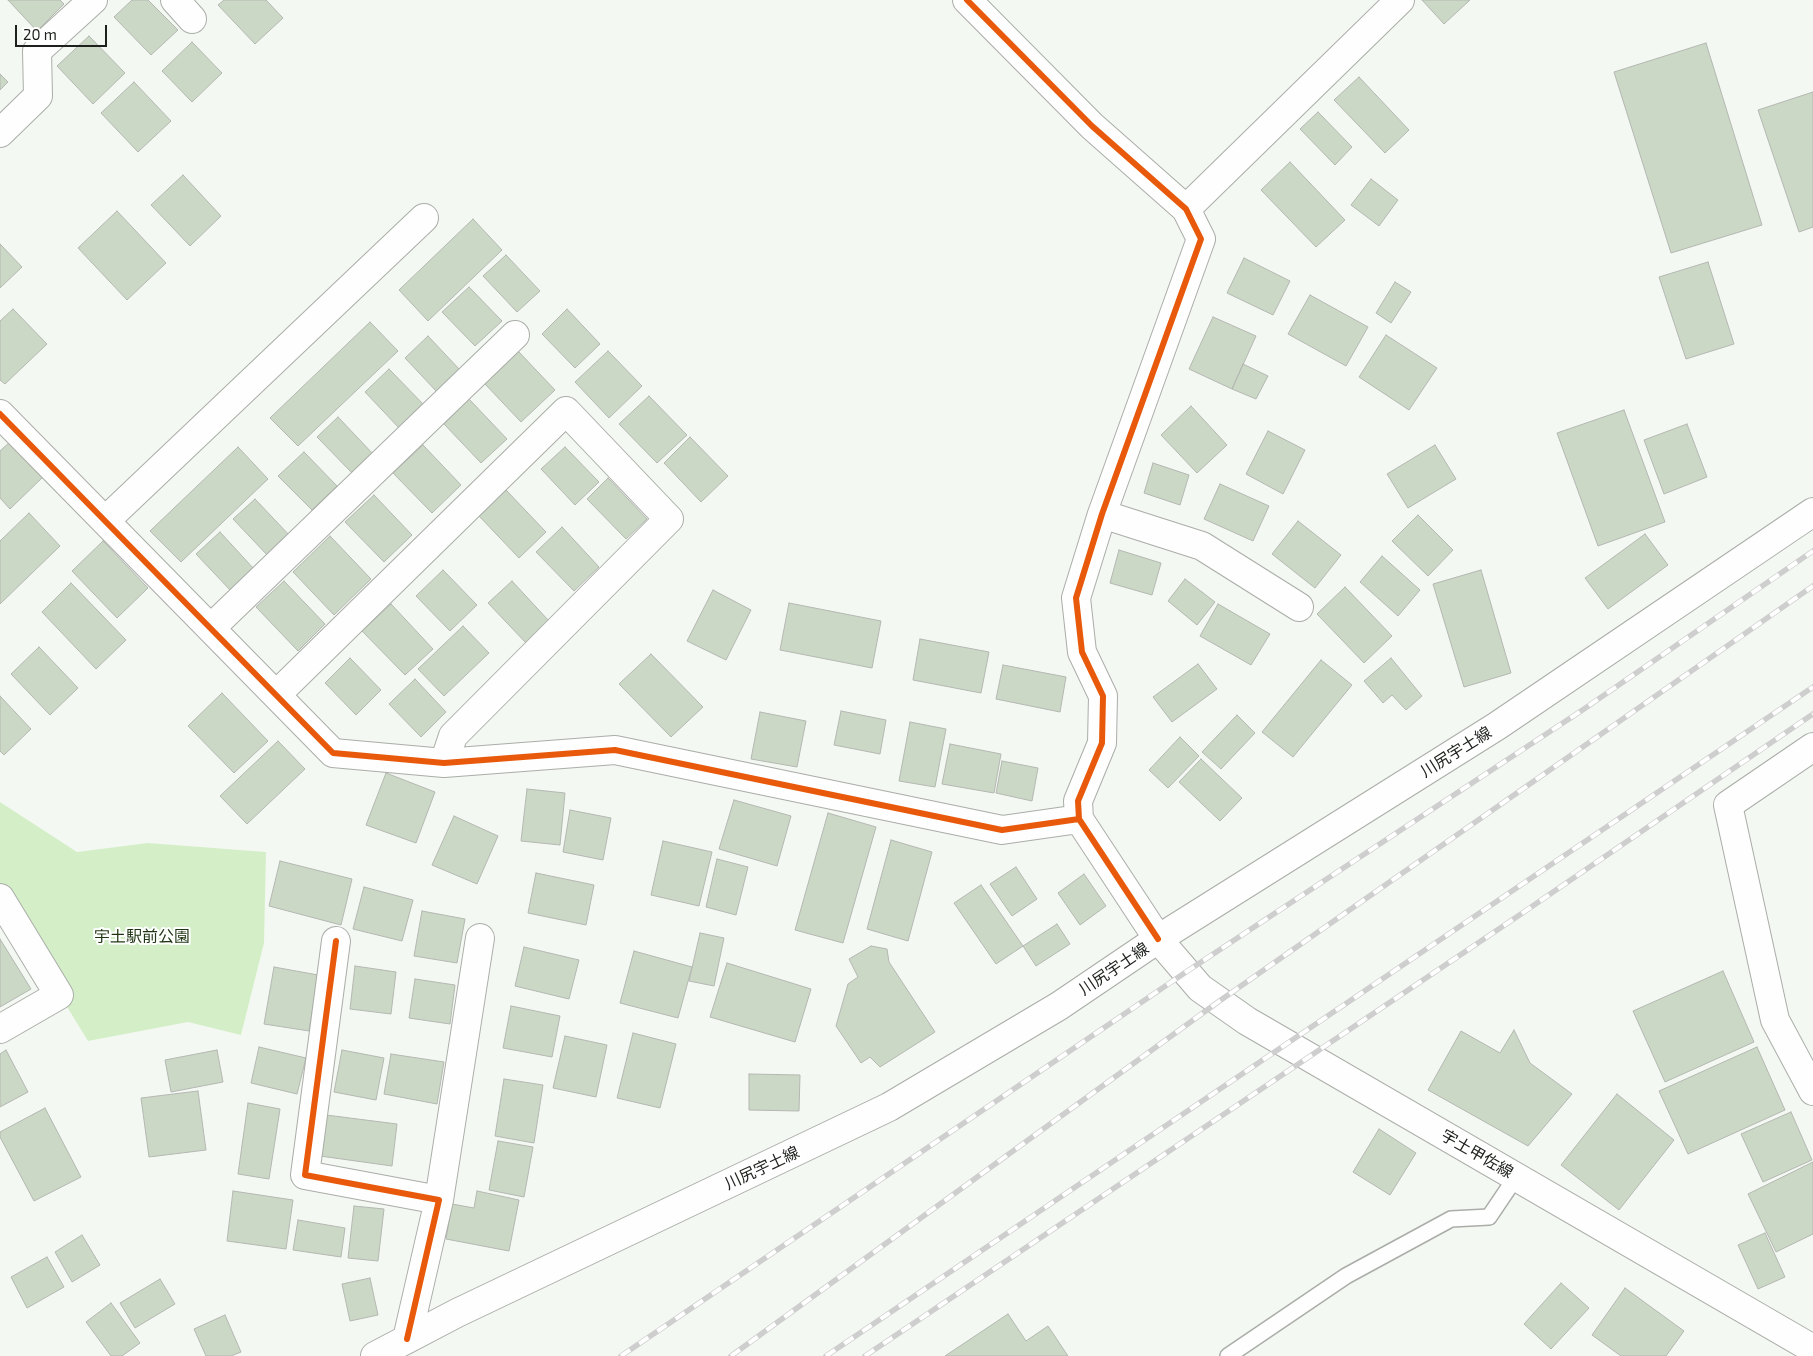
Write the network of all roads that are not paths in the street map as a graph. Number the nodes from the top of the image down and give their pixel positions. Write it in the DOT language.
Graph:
graph roads {
  1 [pos="93,0"];
  2 [pos="968,0"];
  3 [pos="1400,0"];
  4 [pos="0,133"];
  5 [pos="1186,209"];
  6 [pos="424,218"];
  7 [pos="515,335"];
  8 [pos="1,417"];
  9 [pos="1813,512"];
  10 [pos="1102,514"];
  11 [pos="105,521"];
  12 [pos="1299,607"];
  13 [pos="210,628"];
  14 [pos="276,695"];
  15 [pos="1813,747"];
  16 [pos="444,763"];
  17 [pos="1079,819"];
  18 [pos="0,898"];
  19 [pos="480,938"];
  20 [pos="1158,939"];
  21 [pos="336,941"];
  22 [pos="0,1029"];
  23 [pos="1813,1091"];
  24 [pos="1516,1177"];
  25 [pos="439,1200"];
  26 [pos="407,1339"];
  27 [pos="1813,1349"];
  28 [pos="375,1356"];
  29 [pos="1228,1356"];
  1 -- 4 [label="street"];
  2 -- 5 [label="street"];
  3 -- 5 [label="street"];
  5 -- 10 [label="street"];
  6 -- 11 [label="street"];
  7 -- 13 [label="street"];
  8 -- 11 [label="street"];
  9 -- 20 [label="street, 川尻宇土線"];
  10 -- 12 [label="street"];
  10 -- 17 [label="street"];
  11 -- 13 [label="street"];
  13 -- 14 [label="street"];
  14 -- 16 [label="street"];
  14 -- 16 [label="street"];
  15 -- 23 [label="street"];
  16 -- 17 [label="street"];
  17 -- 20 [label="street, 宇土甲佐線"];
  18 -- 22 [label="street"];
  19 -- 25 [label="street"];
  20 -- 24 [label="street, 宇土甲佐線"];
  20 -- 26 [label="street, 川尻宇土線"];
  21 -- 25 [label="street"];
  24 -- 27 [label="street, 宇土甲佐線"];
  24 -- 29 [label="lane"];
  25 -- 26 [label="street"];
  26 -- 28 [label="street, 川尻宇土線"];
}
